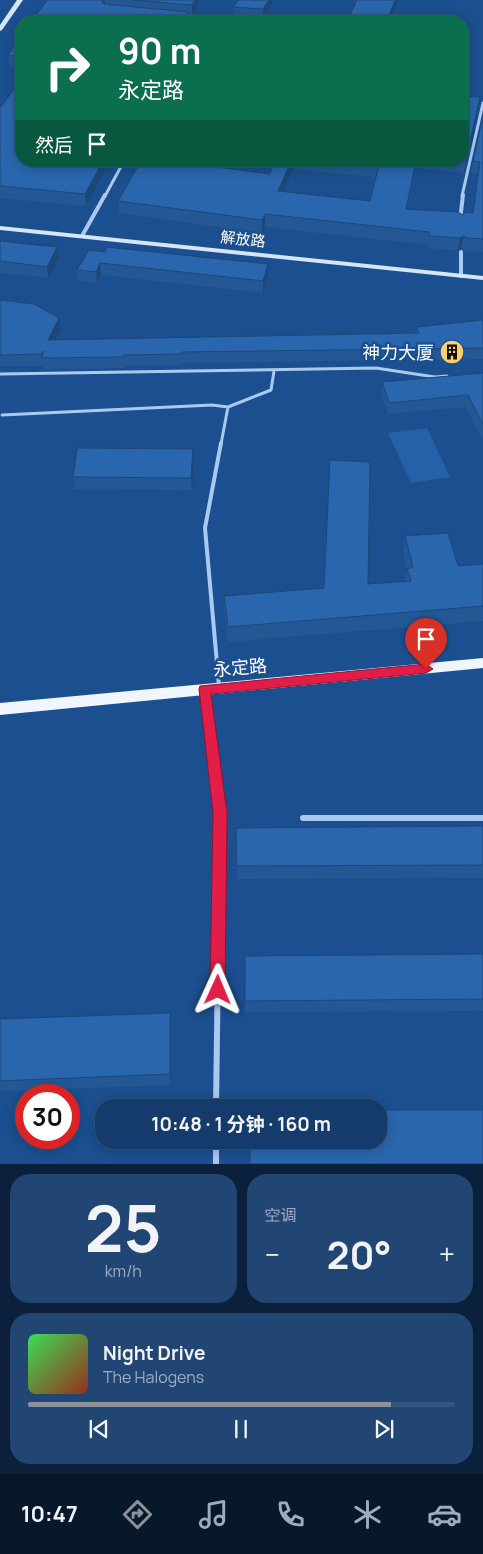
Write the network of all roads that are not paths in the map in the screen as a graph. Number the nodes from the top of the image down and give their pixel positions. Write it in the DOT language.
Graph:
graph roads {
  1 [pos="20,0"];
  2 [pos="0,29"];
  3 [pos="483,103"];
  4 [pos="469,166"];
  5 [pos="121,167"];
  6 [pos="469,167"];
  7 [pos="460,224"];
  8 [pos="0,228"];
  9 [pos="82,236"];
  10 [pos="461,252"];
  11 [pos="461,276"];
  12 [pos="483,278"];
  13 [pos="274,371"];
  14 [pos="0,374"];
  15 [pos="454,376"];
  16 [pos="228,408"];
  17 [pos="2,415"];
  18 [pos="483,663"];
  19 [pos="219,688"];
  20 [pos="205,689"];
  21 [pos="0,709"];
  22 [pos="303,818"];
  23 [pos="483,818"];
  24 [pos="216,1099"];
  25 [pos="216,1149"];
  26 [pos="216,1164"];
  1 -- 2 [label="main road"];
  3 -- 4 [label="street"];
  5 -- 9 [label="street"];
  6 -- 7 [label="street"];
  8 -- 9 [label="main road, 解放路"];
  9 -- 11 [label="main road, 解放路"];
  10 -- 11 [label="street"];
  11 -- 12 [label="main road, 解放路"];
  13 -- 14 [label="lane"];
  13 -- 15 [label="lane"];
  13 -- 16 [label="lane"];
  16 -- 17 [label="lane"];
  16 -- 19 [label="lane"];
  18 -- 19 [label="main road, 永定路"];
  19 -- 20 [label="main road, 永定路"];
  20 -- 21 [label="main road, 永定路"];
  20 -- 24 [label="street"];
  22 -- 23 [label="street"];
  25 -- 26 [label="street"];
}
